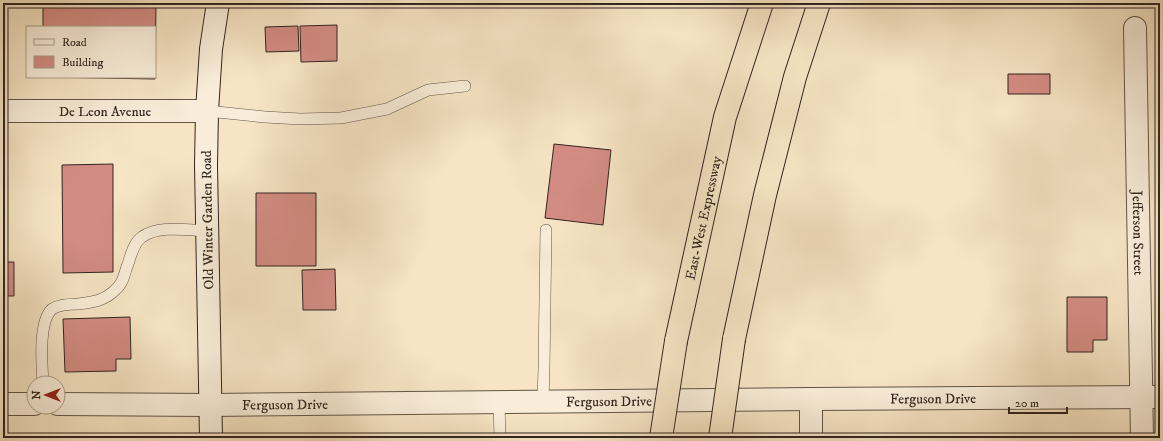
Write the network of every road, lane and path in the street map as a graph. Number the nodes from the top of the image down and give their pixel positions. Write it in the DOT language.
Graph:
graph roads {
  1 [pos="218,3"];
  2 [pos="762,3"];
  3 [pos="819,3"];
  4 [pos="1135,28"];
  5 [pos="465,86"];
  6 [pos="3,111"];
  7 [pos="207,111"];
  8 [pos="546,230"];
  9 [pos="207,231"];
  10 [pos="42,375"];
  11 [pos="1151,397"];
  12 [pos="811,399"];
  13 [pos="499,402"];
  14 [pos="543,402"];
  15 [pos="3,404"];
  16 [pos="26,404"];
  17 [pos="66,404"];
  18 [pos="211,405"];
  19 [pos="211,438"];
  20 [pos="500,438"];
  21 [pos="661,438"];
  22 [pos="720,438"];
  23 [pos="811,438"];
  24 [pos="1142,438"];
  1 -- 7 [label="street, Old Winter Garden Road"];
  2 -- 21 [label="highway, East-West Expressway, bridge"];
  3 -- 22 [label="highway, bridge"];
  4 -- 11 [label="street, Jefferson Street"];
  5 -- 7 [label="lane"];
  6 -- 7 [label="street, De Leon Avenue"];
  7 -- 9 [label="street, Old Winter Garden Road"];
  8 -- 14 [label="lane"];
  9 -- 10 [label="lane"];
  9 -- 18 [label="street, Old Winter Garden Road"];
  11 -- 12 [label="street, Ferguson Drive"];
  11 -- 24 [label="street, Jefferson Street"];
  12 -- 14 [label="street, Ferguson Drive"];
  12 -- 23 [label="street"];
  13 -- 14 [label="street, Ferguson Drive"];
  13 -- 18 [label="street, Ferguson Drive"];
  13 -- 20 [label="lane"];
  15 -- 16 [label="street"];
  17 -- 18 [label="street, Ferguson Drive"];
  18 -- 19 [label="street, Old Winter Garden Road"];
}
